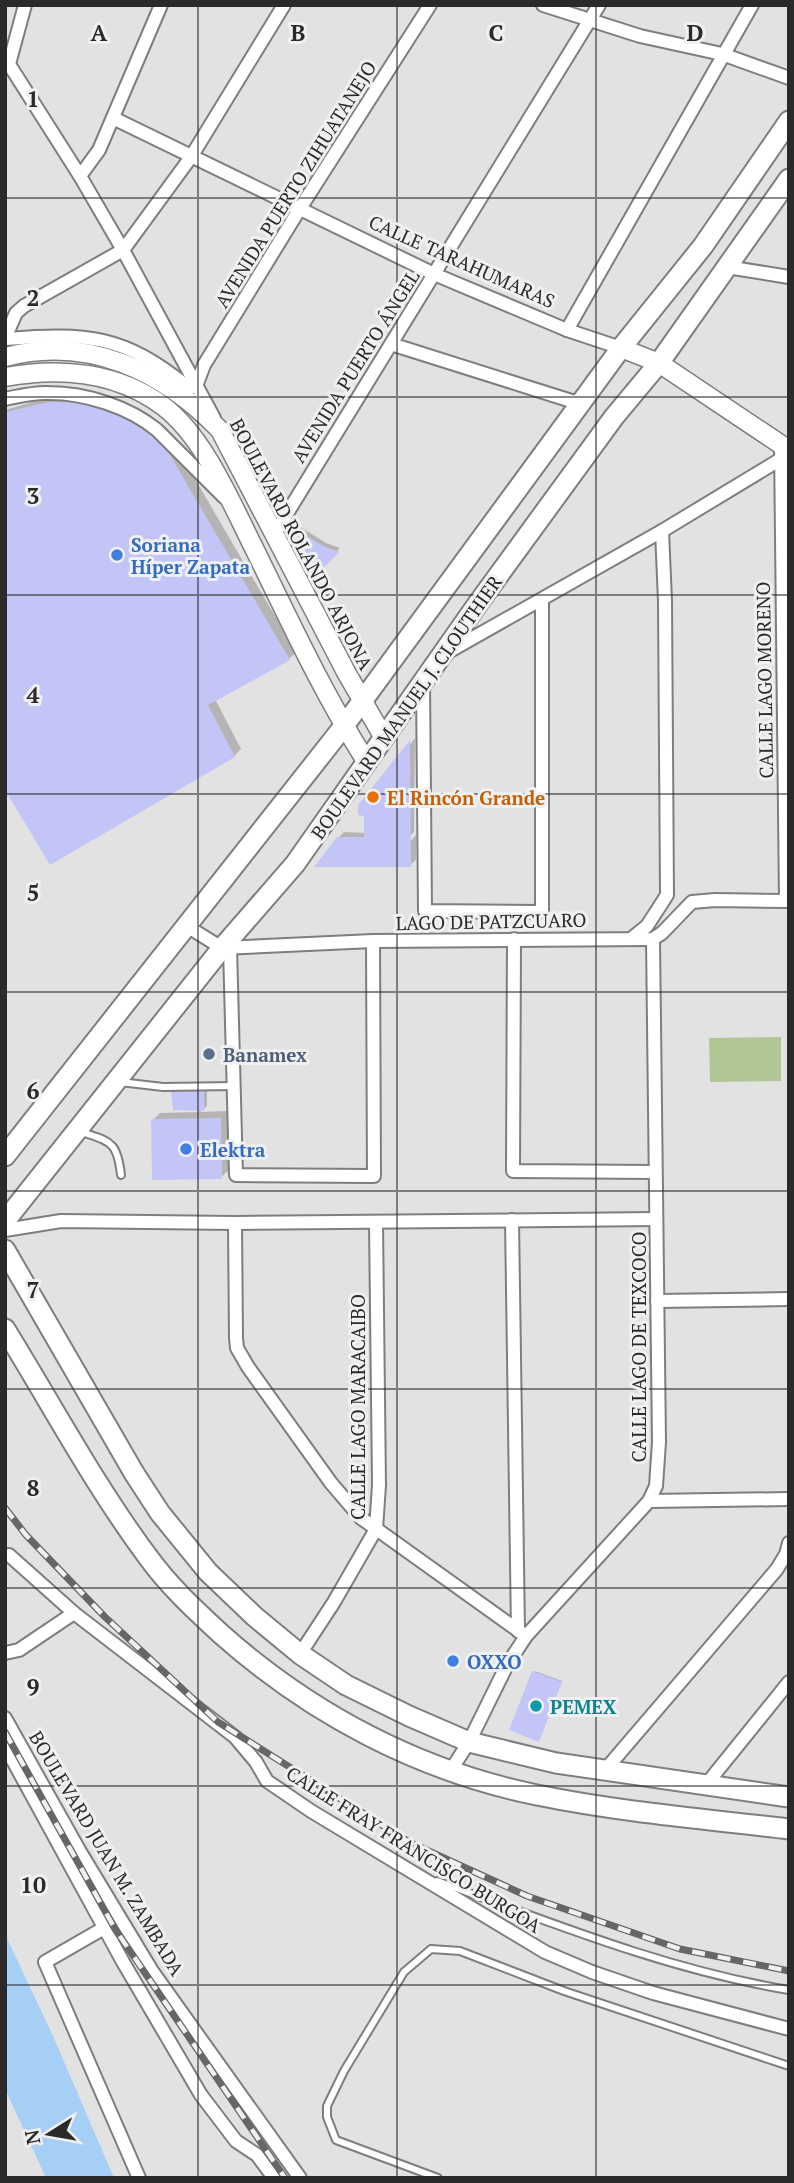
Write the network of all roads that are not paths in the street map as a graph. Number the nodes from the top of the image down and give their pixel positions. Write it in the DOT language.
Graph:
graph roads {
  1 [pos="25,5"];
  2 [pos="161,5"];
  3 [pos="285,5"];
  4 [pos="430,5"];
  5 [pos="543,5"];
  6 [pos="599,5"];
  7 [pos="752,5"];
  8 [pos="590,20"];
  9 [pos="722,54"];
  10 [pos="7,61"];
  11 [pos="789,78"];
  12 [pos="113,118"];
  13 [pos="789,121"];
  14 [pos="191,157"];
  15 [pos="80,176"];
  16 [pos="789,179"];
  17 [pos="299,209"];
  18 [pos="123,250"];
  19 [pos="727,267"];
  20 [pos="435,274"];
  21 [pos="789,277"];
  22 [pos="567,330"];
  23 [pos="5,339"];
  24 [pos="391,344"];
  25 [pos="621,348"];
  26 [pos="5,358"];
  27 [pos="659,363"];
  28 [pos="5,377"];
  29 [pos="196,386"];
  30 [pos="5,400"];
  31 [pos="581,404"];
  32 [pos="220,430"];
  33 [pos="784,451"];
  34 [pos="231,503"];
  35 [pos="662,531"];
  36 [pos="275,533"];
  37 [pos="542,600"];
  38 [pos="443,655"];
  39 [pos="423,682"];
  40 [pos="363,701"];
  41 [pos="344,726"];
  42 [pos="384,738"];
  43 [pos="366,761"];
  44 [pos="787,901"];
  45 [pos="692,902"];
  46 [pos="660,907"];
  47 [pos="185,925"];
  48 [pos="514,939"];
  49 [pos="631,939"];
  50 [pos="653,939"];
  51 [pos="373,941"];
  52 [pos="226,948"];
  53 [pos="114,1082"];
  54 [pos="235,1086"];
  55 [pos="77,1130"];
  56 [pos="5,1156"];
  57 [pos="655,1172"];
  58 [pos="121,1175"];
  59 [pos="656,1219"];
  60 [pos="512,1220"];
  61 [pos="5,1222"];
  62 [pos="376,1222"];
  63 [pos="235,1223"];
  64 [pos="5,1230"];
  65 [pos="5,1250"];
  66 [pos="789,1298"];
  67 [pos="657,1301"];
  68 [pos="5,1329"];
  69 [pos="789,1499"];
  70 [pos="649,1501"];
  71 [pos="376,1529"];
  72 [pos="789,1543"];
  73 [pos="9,1555"];
  74 [pos="74,1613"];
  75 [pos="522,1633"];
  76 [pos="5,1653"];
  77 [pos="300,1654"];
  78 [pos="789,1682"];
  79 [pos="5,1718"];
  80 [pos="469,1742"];
  81 [pos="5,1746"];
  82 [pos="606,1769"];
  83 [pos="452,1770"];
  84 [pos="705,1786"];
  85 [pos="789,1797"];
  86 [pos="789,1829"];
  87 [pos="417,1874"];
  88 [pos="104,1928"];
  89 [pos="789,1990"];
  90 [pos="789,2029"];
  91 [pos="789,2066"];
  92 [pos="139,2178"];
  93 [pos="274,2178"];
  94 [pos="300,2178"];
  95 [pos="438,2178"];
  1 -- 10 [label="street"];
  2 -- 12 [label="street"];
  3 -- 14 [label="street"];
  4 -- 17 [label="street, AVENIDA PUERTO ZIHUATANEJO"];
  5 -- 8 [label="street"];
  6 -- 8 [label="street, AVENIDA PUERTO ÁNGEL"];
  7 -- 9 [label="street"];
  8 -- 9 [label="street"];
  8 -- 20 [label="street, AVENIDA PUERTO ÁNGEL"];
  9 -- 11 [label="street"];
  9 -- 22 [label="street"];
  10 -- 15 [label="street"];
  12 -- 14 [label="street, CALLE TARAHUMARAS"];
  12 -- 15 [label="street"];
  13 -- 25 [label="main road, BOULEVARD MANUEL J. CLOUTHIER"];
  14 -- 17 [label="street, CALLE TARAHUMARAS"];
  14 -- 18 [label="street"];
  15 -- 18 [label="street"];
  16 -- 19 [label="main road, BOULEVARD MANUEL J. CLOUTHIER"];
  17 -- 20 [label="street, CALLE TARAHUMARAS"];
  17 -- 29 [label="street, AVENIDA PUERTO ZIHUATANEJO"];
  18 -- 23 [label="street"];
  18 -- 29 [label="street"];
  19 -- 21 [label="street"];
  19 -- 27 [label="main road, BOULEVARD MANUEL J. CLOUTHIER"];
  20 -- 22 [label="street, CALLE TARAHUMARAS"];
  20 -- 24 [label="street, AVENIDA PUERTO ÁNGEL"];
  22 -- 25 [label="street, CALLE TARAHUMARAS"];
  23 -- 29 [label="street"];
  24 -- 31 [label="street"];
  24 -- 36 [label="street, AVENIDA PUERTO ÁNGEL"];
  25 -- 27 [label="main road, CALLE TARAHUMARAS"];
  25 -- 31 [label="main road, BOULEVARD MANUEL J. CLOUTHIER"];
  26 -- 32 [label="main road, BOULEVARD ROLANDO ARJONA"];
  27 -- 33 [label="main road, CALLE TARAHUMARAS"];
  27 -- 38 [label="main road, BOULEVARD MANUEL J. CLOUTHIER"];
  28 -- 34 [label="main road"];
  29 -- 32 [label="street"];
  30 -- 34 [label="street"];
  31 -- 40 [label="main road, BOULEVARD MANUEL J. CLOUTHIER"];
  32 -- 36 [label="main road, BOULEVARD ROLANDO ARJONA"];
  33 -- 35 [label="street"];
  33 -- 44 [label="street, CALLE LAGO MORENO"];
  34 -- 41 [label="main road"];
  35 -- 37 [label="street"];
  35 -- 46 [label="street"];
  36 -- 40 [label="main road, BOULEVARD ROLANDO ARJONA"];
  37 -- 38 [label="street"];
  37 -- 39 [label="street, LAGO DE PATZCUARO"];
  38 -- 39 [label="main road, BOULEVARD MANUEL J. CLOUTHIER"];
  39 -- 42 [label="main road, BOULEVARD MANUEL J. CLOUTHIER"];
  40 -- 41 [label="main road, BOULEVARD MANUEL J. CLOUTHIER"];
  40 -- 42 [label="main road, BOULEVARD ROLANDO ARJONA"];
  41 -- 43 [label="main road"];
  41 -- 47 [label="main road, BOULEVARD MANUEL J. CLOUTHIER"];
  42 -- 43 [label="main road, BOULEVARD MANUEL J. CLOUTHIER"];
  43 -- 52 [label="main road, BOULEVARD MANUEL J. CLOUTHIER"];
  44 -- 45 [label="street"];
  45 -- 46 [label="street"];
  45 -- 50 [label="street"];
  46 -- 49 [label="street"];
  47 -- 52 [label="street"];
  47 -- 56 [label="main road, BOULEVARD MANUEL J. CLOUTHIER"];
  48 -- 49 [label="street, LAGO DE PATZCUARO"];
  48 -- 51 [label="street, LAGO DE PATZCUARO"];
  48 -- 57 [label="street"];
  49 -- 50 [label="street, LAGO DE PATZCUARO"];
  50 -- 57 [label="street, CALLE LAGO DE TEXCOCO"];
  51 -- 52 [label="street, LAGO DE PATZCUARO"];
  51 -- 54 [label="street"];
  52 -- 53 [label="main road, BOULEVARD MANUEL J. CLOUTHIER"];
  52 -- 54 [label="street"];
  53 -- 54 [label="lane"];
  53 -- 55 [label="main road, BOULEVARD MANUEL J. CLOUTHIER"];
  55 -- 58 [label="lane"];
  55 -- 61 [label="main road, BOULEVARD MANUEL J. CLOUTHIER"];
  57 -- 59 [label="street, CALLE LAGO DE TEXCOCO"];
  59 -- 60 [label="street"];
  59 -- 67 [label="street, CALLE LAGO DE TEXCOCO"];
  60 -- 62 [label="street"];
  60 -- 75 [label="street"];
  62 -- 63 [label="street"];
  62 -- 71 [label="street, CALLE LAGO MARACAIBO"];
  63 -- 64 [label="street"];
  63 -- 71 [label="street"];
  65 -- 77 [label="main road"];
  66 -- 67 [label="street"];
  67 -- 70 [label="street, CALLE LAGO DE TEXCOCO"];
  68 -- 83 [label="main road"];
  69 -- 70 [label="street"];
  70 -- 75 [label="street, CALLE LAGO DE TEXCOCO"];
  71 -- 75 [label="street"];
  71 -- 77 [label="street, CALLE LAGO MARACAIBO"];
  72 -- 82 [label="street"];
  73 -- 74 [label="street, CALLE FRAY FRANCISCO BURGOA"];
  74 -- 76 [label="street"];
  74 -- 87 [label="street, CALLE FRAY FRANCISCO BURGOA"];
  75 -- 80 [label="street, CALLE LAGO DE TEXCOCO"];
  77 -- 80 [label="main road"];
  78 -- 84 [label="street"];
  79 -- 94 [label="street, BOULEVARD JUAN M. ZAMBADA"];
  80 -- 82 [label="main road"];
  80 -- 83 [label="street, CALLE LAGO DE TEXCOCO"];
  81 -- 88 [label="street, BOULEVARD JUAN M. ZAMBADA"];
  82 -- 84 [label="main road"];
  83 -- 86 [label="main road"];
  84 -- 85 [label="main road"];
  87 -- 89 [label="lane"];
  87 -- 90 [label="street, CALLE FRAY FRANCISCO BURGOA"];
  88 -- 92 [label="street"];
  88 -- 93 [label="street, BOULEVARD JUAN M. ZAMBADA"];
  91 -- 95 [label="lane"];
}
